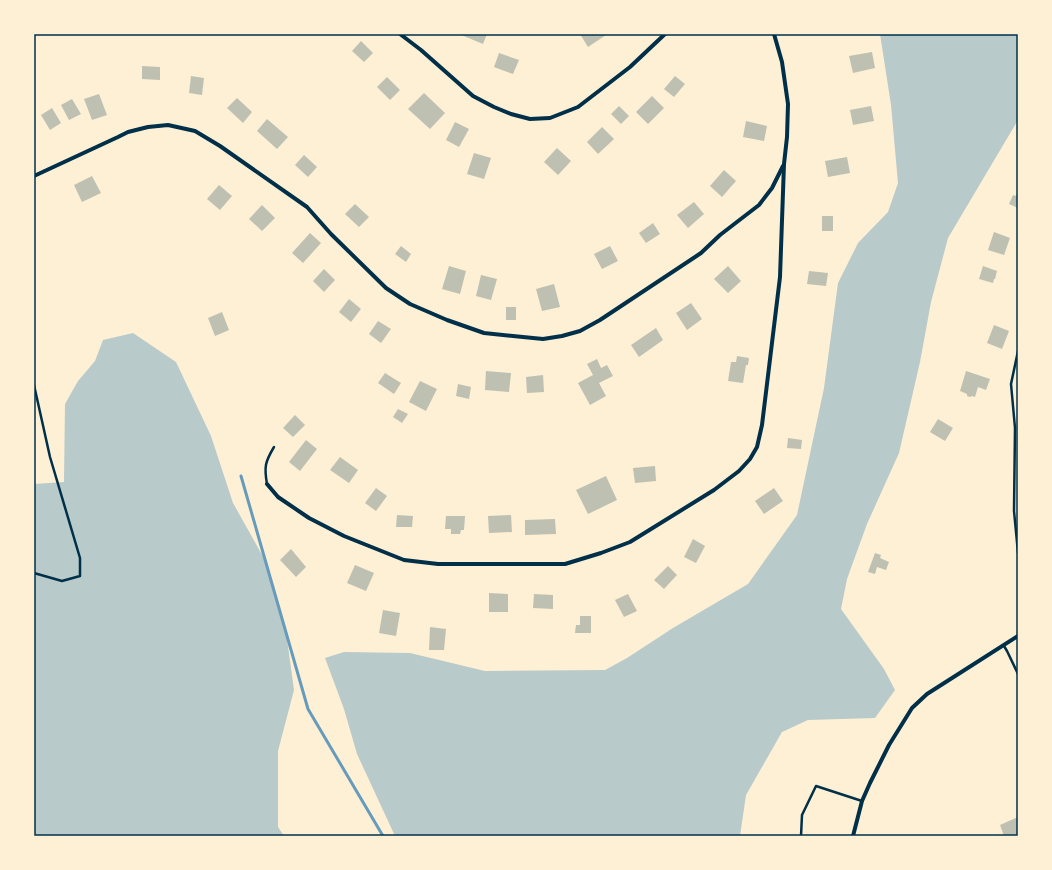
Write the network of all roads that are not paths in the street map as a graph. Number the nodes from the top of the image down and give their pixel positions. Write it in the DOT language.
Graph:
graph roads {
  1 [pos="400,34"];
  2 [pos="665,34"];
  3 [pos="774,34"];
  4 [pos="784,164"];
  5 [pos="34,176"];
  6 [pos="1018,351"];
  7 [pos="34,385"];
  8 [pos="274,447"];
  9 [pos="266,484"];
  10 [pos="1018,548"];
  11 [pos="1018,553"];
  12 [pos="34,573"];
  13 [pos="1018,636"];
  14 [pos="1004,646"];
  15 [pos="1018,674"];
  16 [pos="862,801"];
  17 [pos="801,836"];
  18 [pos="853,836"];
  1 -- 2 [label="street"];
  3 -- 4 [label="street"];
  4 -- 5 [label="street"];
  4 -- 9 [label="street"];
  6 -- 10 [label="lane"];
  7 -- 12 [label="lane"];
  8 -- 9 [label="lane"];
  10 -- 11 [label="lane"];
  13 -- 14 [label="street"];
  14 -- 15 [label="lane"];
  14 -- 16 [label="street"];
  16 -- 17 [label="lane"];
  16 -- 18 [label="street"];
}
